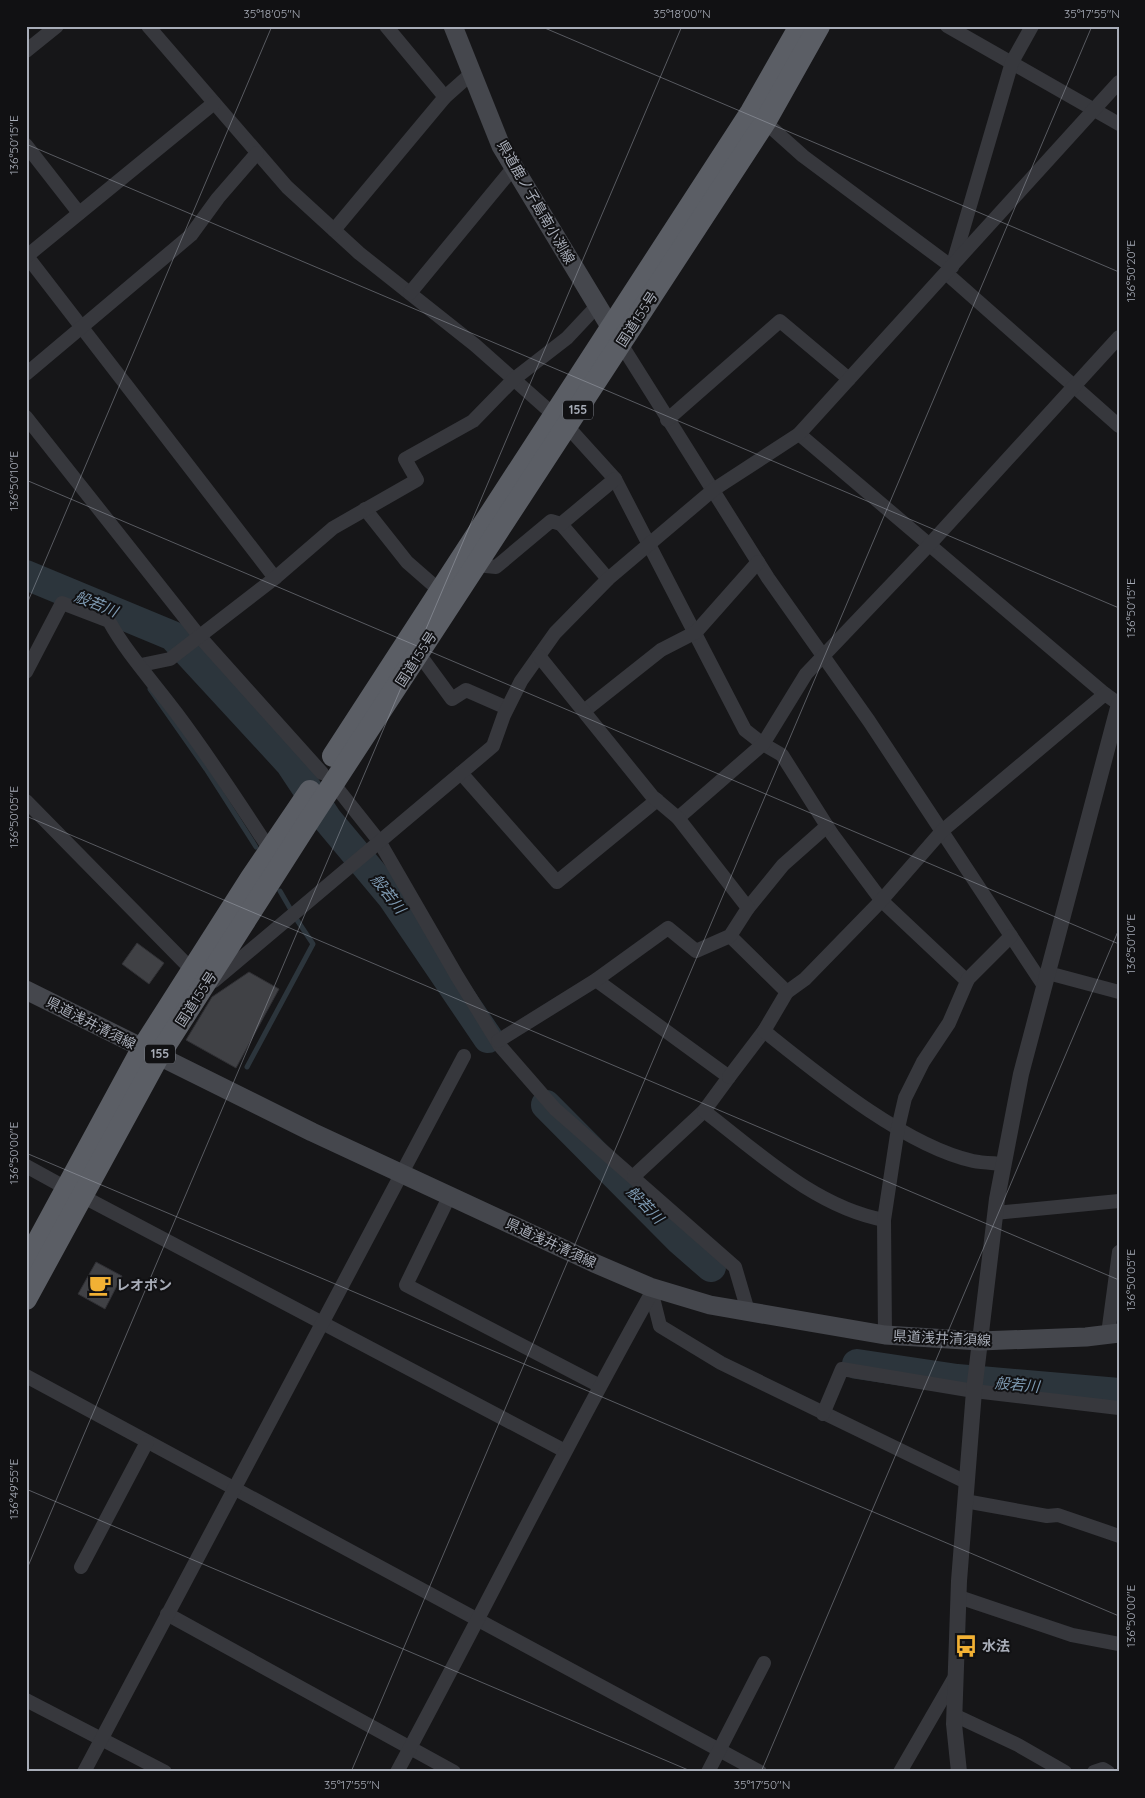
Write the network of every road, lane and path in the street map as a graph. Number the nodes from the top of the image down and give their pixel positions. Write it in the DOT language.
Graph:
graph roads {
  1 [pos="58,26"];
  2 [pos="148,26"];
  3 [pos="386,26"];
  4 [pos="453,26"];
  5 [pos="800,26"];
  6 [pos="819,26"];
  7 [pos="947,26"];
  8 [pos="1032,26"];
  9 [pos="26,50"];
  10 [pos="1012,62"];
  11 [pos="472,73"];
  12 [pos="1119,82"];
  13 [pos="445,97"];
  14 [pos="214,103"];
  15 [pos="1093,110"];
  16 [pos="765,122"];
  17 [pos="1119,124"];
  18 [pos="26,145"];
  19 [pos="257,153"];
  20 [pos="514,167"];
  21 [pos="80,213"];
  22 [pos="334,230"];
  23 [pos="27,256"];
  24 [pos="949,270"];
  25 [pos="410,293"];
  26 [pos="597,306"];
  27 [pos="82,327"];
  28 [pos="615,335"];
  29 [pos="1119,337"];
  30 [pos="26,374"];
  31 [pos="514,379"];
  32 [pos="850,379"];
  33 [pos="1073,386"];
  34 [pos="26,417"];
  35 [pos="667,420"];
  36 [pos="561,421"];
  37 [pos="1119,426"];
  38 [pos="799,434"];
  39 [pos="615,479"];
  40 [pos="713,490"];
  41 [pos="365,509"];
  42 [pos="561,524"];
  43 [pos="649,543"];
  44 [pos="930,544"];
  45 [pos="758,562"];
  46 [pos="476,565"];
  47 [pos="276,578"];
  48 [pos="608,579"];
  49 [pos="439,590"];
  50 [pos="696,632"];
  51 [pos="197,640"];
  52 [pos="419,654"];
  53 [pos="823,655"];
  54 [pos="539,656"];
  55 [pos="141,665"];
  56 [pos="26,672"];
  57 [pos="1105,694"];
  58 [pos="1119,704"];
  59 [pos="507,708"];
  60 [pos="584,711"];
  61 [pos="763,744"];
  62 [pos="461,773"];
  63 [pos="326,780"];
  64 [pos="657,800"];
  65 [pos="26,801"];
  66 [pos="304,813"];
  67 [pos="678,818"];
  68 [pos="827,826"];
  69 [pos="942,831"];
  70 [pos="377,843"];
  71 [pos="270,850"];
  72 [pos="882,900"];
  73 [pos="748,908"];
  74 [pos="730,936"];
  75 [pos="1011,936"];
  76 [pos="200,976"];
  77 [pos="1046,979"];
  78 [pos="596,980"];
  79 [pos="967,982"];
  80 [pos="26,990"];
  81 [pos="787,992"];
  82 [pos="1119,992"];
  83 [pos="764,1031"];
  84 [pos="498,1041"];
  85 [pos="150,1053"];
  86 [pos="464,1056"];
  87 [pos="729,1077"];
  88 [pos="704,1111"];
  89 [pos="898,1128"];
  90 [pos="1004,1164"];
  91 [pos="26,1166"];
  92 [pos="401,1173"];
  93 [pos="634,1176"];
  94 [pos="74,1192"];
  95 [pos="450,1195"];
  96 [pos="1119,1201"];
  97 [pos="995,1213"];
  98 [pos="884,1220"];
  99 [pos="1119,1252"];
  100 [pos="26,1263"];
  101 [pos="651,1290"];
  102 [pos="26,1299"];
  103 [pos="748,1311"];
  104 [pos="322,1324"];
  105 [pos="1113,1334"];
  106 [pos="885,1335"];
  107 [pos="980,1341"];
  108 [pos="26,1376"];
  109 [pos="600,1386"];
  110 [pos="974,1391"];
  111 [pos="1119,1408"];
  112 [pos="823,1414"];
  113 [pos="147,1442"];
  114 [pos="566,1451"];
  115 [pos="966,1482"];
  116 [pos="234,1487"];
  117 [pos="965,1501"];
  118 [pos="1119,1536"];
  119 [pos="81,1567"];
  120 [pos="959,1597"];
  121 [pos="166,1614"];
  122 [pos="479,1619"];
  123 [pos="1119,1644"];
  124 [pos="764,1663"];
  125 [pos="956,1675"];
  126 [pos="26,1700"];
  127 [pos="954,1715"];
  128 [pos="102,1739"];
  129 [pos="410,1748"];
  130 [pos="720,1750"];
  131 [pos="84,1772"];
  132 [pos="165,1772"];
  133 [pos="397,1772"];
  134 [pos="454,1772"];
  135 [pos="708,1772"];
  136 [pos="760,1772"];
  137 [pos="900,1772"];
  138 [pos="959,1772"];
  139 [pos="1065,1772"];
  140 [pos="1094,1772"];
  141 [pos="1108,1772"];
  1 -- 9 [label="street"];
  2 -- 14 [label="street"];
  3 -- 13 [label="street"];
  4 -- 11 [label="main road, 県道鹿ノ子島南小渕線"];
  5 -- 28 [label="highway, 国道155号 / 155"];
  6 -- 16 [label="highway, 国道155号 / 155"];
  7 -- 10 [label="street"];
  8 -- 10 [label="street"];
  10 -- 15 [label="street"];
  10 -- 24 [label="street"];
  11 -- 13 [label="street"];
  11 -- 20 [label="main road, 県道鹿ノ子島南小渕線"];
  12 -- 15 [label="street"];
  13 -- 22 [label="street"];
  14 -- 19 [label="street"];
  14 -- 21 [label="street"];
  15 -- 17 [label="street"];
  15 -- 24 [label="street"];
  16 -- 24 [label="street"];
  16 -- 28 [label="highway, 国道155号 / 155"];
  18 -- 21 [label="street"];
  19 -- 22 [label="street"];
  19 -- 27 [label="street"];
  20 -- 25 [label="street"];
  20 -- 26 [label="main road, 県道鹿ノ子島南小渕線"];
  21 -- 23 [label="street"];
  22 -- 25 [label="street"];
  23 -- 27 [label="street"];
  24 -- 32 [label="street"];
  24 -- 33 [label="street"];
  25 -- 31 [label="street"];
  26 -- 28 [label="main road, 県道鹿ノ子島南小渕線"];
  26 -- 31 [label="street"];
  27 -- 30 [label="street"];
  27 -- 47 [label="street"];
  28 -- 35 [label="street"];
  28 -- 36 [label="highway, 国道155号 / 155"];
  29 -- 33 [label="street"];
  31 -- 36 [label="street"];
  31 -- 41 [label="street"];
  32 -- 35 [label="street"];
  32 -- 38 [label="street"];
  33 -- 37 [label="street"];
  33 -- 44 [label="street"];
  34 -- 51 [label="street"];
  35 -- 40 [label="street"];
  36 -- 39 [label="street"];
  36 -- 46 [label="highway, 国道155号 / 155"];
  36 -- 49 [label="highway, 国道155号 / 155"];
  38 -- 40 [label="street"];
  38 -- 44 [label="street"];
  39 -- 42 [label="street"];
  39 -- 43 [label="street"];
  40 -- 43 [label="street"];
  40 -- 45 [label="street"];
  41 -- 47 [label="street"];
  41 -- 49 [label="street"];
  42 -- 46 [label="street"];
  42 -- 48 [label="street"];
  43 -- 48 [label="street"];
  43 -- 50 [label="street"];
  44 -- 53 [label="street"];
  44 -- 57 [label="street"];
  45 -- 50 [label="street"];
  45 -- 53 [label="street"];
  46 -- 52 [label="highway, 国道155号 / 155"];
  47 -- 51 [label="street"];
  48 -- 54 [label="street"];
  49 -- 63 [label="highway, 国道155号 / 155"];
  50 -- 60 [label="street"];
  50 -- 61 [label="street"];
  51 -- 55 [label="street"];
  51 -- 63 [label="street"];
  52 -- 59 [label="street"];
  52 -- 63 [label="highway, 国道155号 / 155"];
  53 -- 61 [label="street"];
  53 -- 69 [label="street"];
  54 -- 59 [label="street"];
  54 -- 60 [label="street"];
  55 -- 56 [label="street"];
  55 -- 71 [label="street"];
  57 -- 58 [label="street"];
  57 -- 69 [label="street"];
  58 -- 77 [label="street"];
  59 -- 62 [label="street"];
  60 -- 64 [label="street"];
  61 -- 67 [label="street"];
  61 -- 68 [label="street"];
  62 -- 64 [label="street"];
  62 -- 70 [label="street"];
  63 -- 66 [label="highway, 国道155号 / 155"];
  63 -- 70 [label="street"];
  64 -- 67 [label="street"];
  65 -- 76 [label="street"];
  66 -- 71 [label="highway, 国道155号 / 155"];
  66 -- 76 [label="highway, 国道155号 / 155"];
  67 -- 73 [label="street"];
  68 -- 72 [label="street"];
  68 -- 73 [label="street"];
  69 -- 72 [label="street"];
  69 -- 75 [label="street"];
  70 -- 76 [label="street"];
  70 -- 84 [label="street"];
  71 -- 76 [label="highway, 国道155号 / 155"];
  72 -- 79 [label="street"];
  72 -- 81 [label="street"];
  73 -- 74 [label="street"];
  74 -- 78 [label="street"];
  74 -- 81 [label="street"];
  75 -- 77 [label="street"];
  75 -- 79 [label="street"];
  76 -- 85 [label="highway, 国道155号 / 155"];
  77 -- 82 [label="street"];
  77 -- 90 [label="street"];
  78 -- 84 [label="street"];
  78 -- 87 [label="street"];
  79 -- 89 [label="street"];
  80 -- 85 [label="main road, 県道浅井清須線"];
  81 -- 83 [label="street"];
  83 -- 87 [label="street"];
  83 -- 89 [label="street"];
  84 -- 93 [label="street"];
  85 -- 92 [label="main road, 県道浅井清須線"];
  85 -- 94 [label="highway, 国道155号 / 155"];
  86 -- 92 [label="street"];
  87 -- 88 [label="street"];
  88 -- 93 [label="street"];
  88 -- 98 [label="street"];
  89 -- 90 [label="street"];
  89 -- 98 [label="street"];
  90 -- 97 [label="street"];
  91 -- 94 [label="street"];
  92 -- 95 [label="main road, 県道浅井清須線"];
  92 -- 104 [label="street"];
  93 -- 103 [label="street"];
  94 -- 100 [label="highway, 国道155号 / 155"];
  94 -- 102 [label="highway, 国道155号 / 155"];
  94 -- 104 [label="street"];
  95 -- 101 [label="main road, 県道浅井清須線"];
  95 -- 109 [label="street"];
  96 -- 97 [label="street"];
  97 -- 107 [label="street"];
  98 -- 106 [label="street"];
  99 -- 105 [label="street"];
  101 -- 103 [label="main road, 県道浅井清須線"];
  101 -- 109 [label="street"];
  101 -- 112 [label="street"];
  103 -- 106 [label="main road, 県道浅井清須線"];
  104 -- 114 [label="street"];
  104 -- 116 [label="street"];
  105 -- 107 [label="main road, 県道浅井清須線"];
  106 -- 107 [label="main road, 県道浅井清須線"];
  107 -- 110 [label="street"];
  108 -- 113 [label="street"];
  109 -- 114 [label="street"];
  110 -- 111 [label="street"];
  110 -- 112 [label="street"];
  110 -- 115 [label="street"];
  112 -- 115 [label="street"];
  113 -- 116 [label="street"];
  113 -- 119 [label="street"];
  114 -- 122 [label="street"];
  115 -- 117 [label="street"];
  116 -- 121 [label="street"];
  116 -- 122 [label="street"];
  117 -- 118 [label="street"];
  117 -- 120 [label="street"];
  120 -- 123 [label="street"];
  120 -- 125 [label="street"];
  121 -- 128 [label="street"];
  121 -- 129 [label="street"];
  122 -- 129 [label="street"];
  122 -- 130 [label="street"];
  124 -- 130 [label="street"];
  125 -- 127 [label="street"];
  125 -- 137 [label="street"];
  126 -- 128 [label="street"];
  127 -- 138 [label="street"];
  127 -- 139 [label="street"];
  128 -- 131 [label="street"];
  128 -- 132 [label="street"];
  129 -- 133 [label="street"];
  129 -- 134 [label="street"];
  130 -- 135 [label="street"];
  130 -- 136 [label="street"];
  140 -- 141 [label="street"];
}
